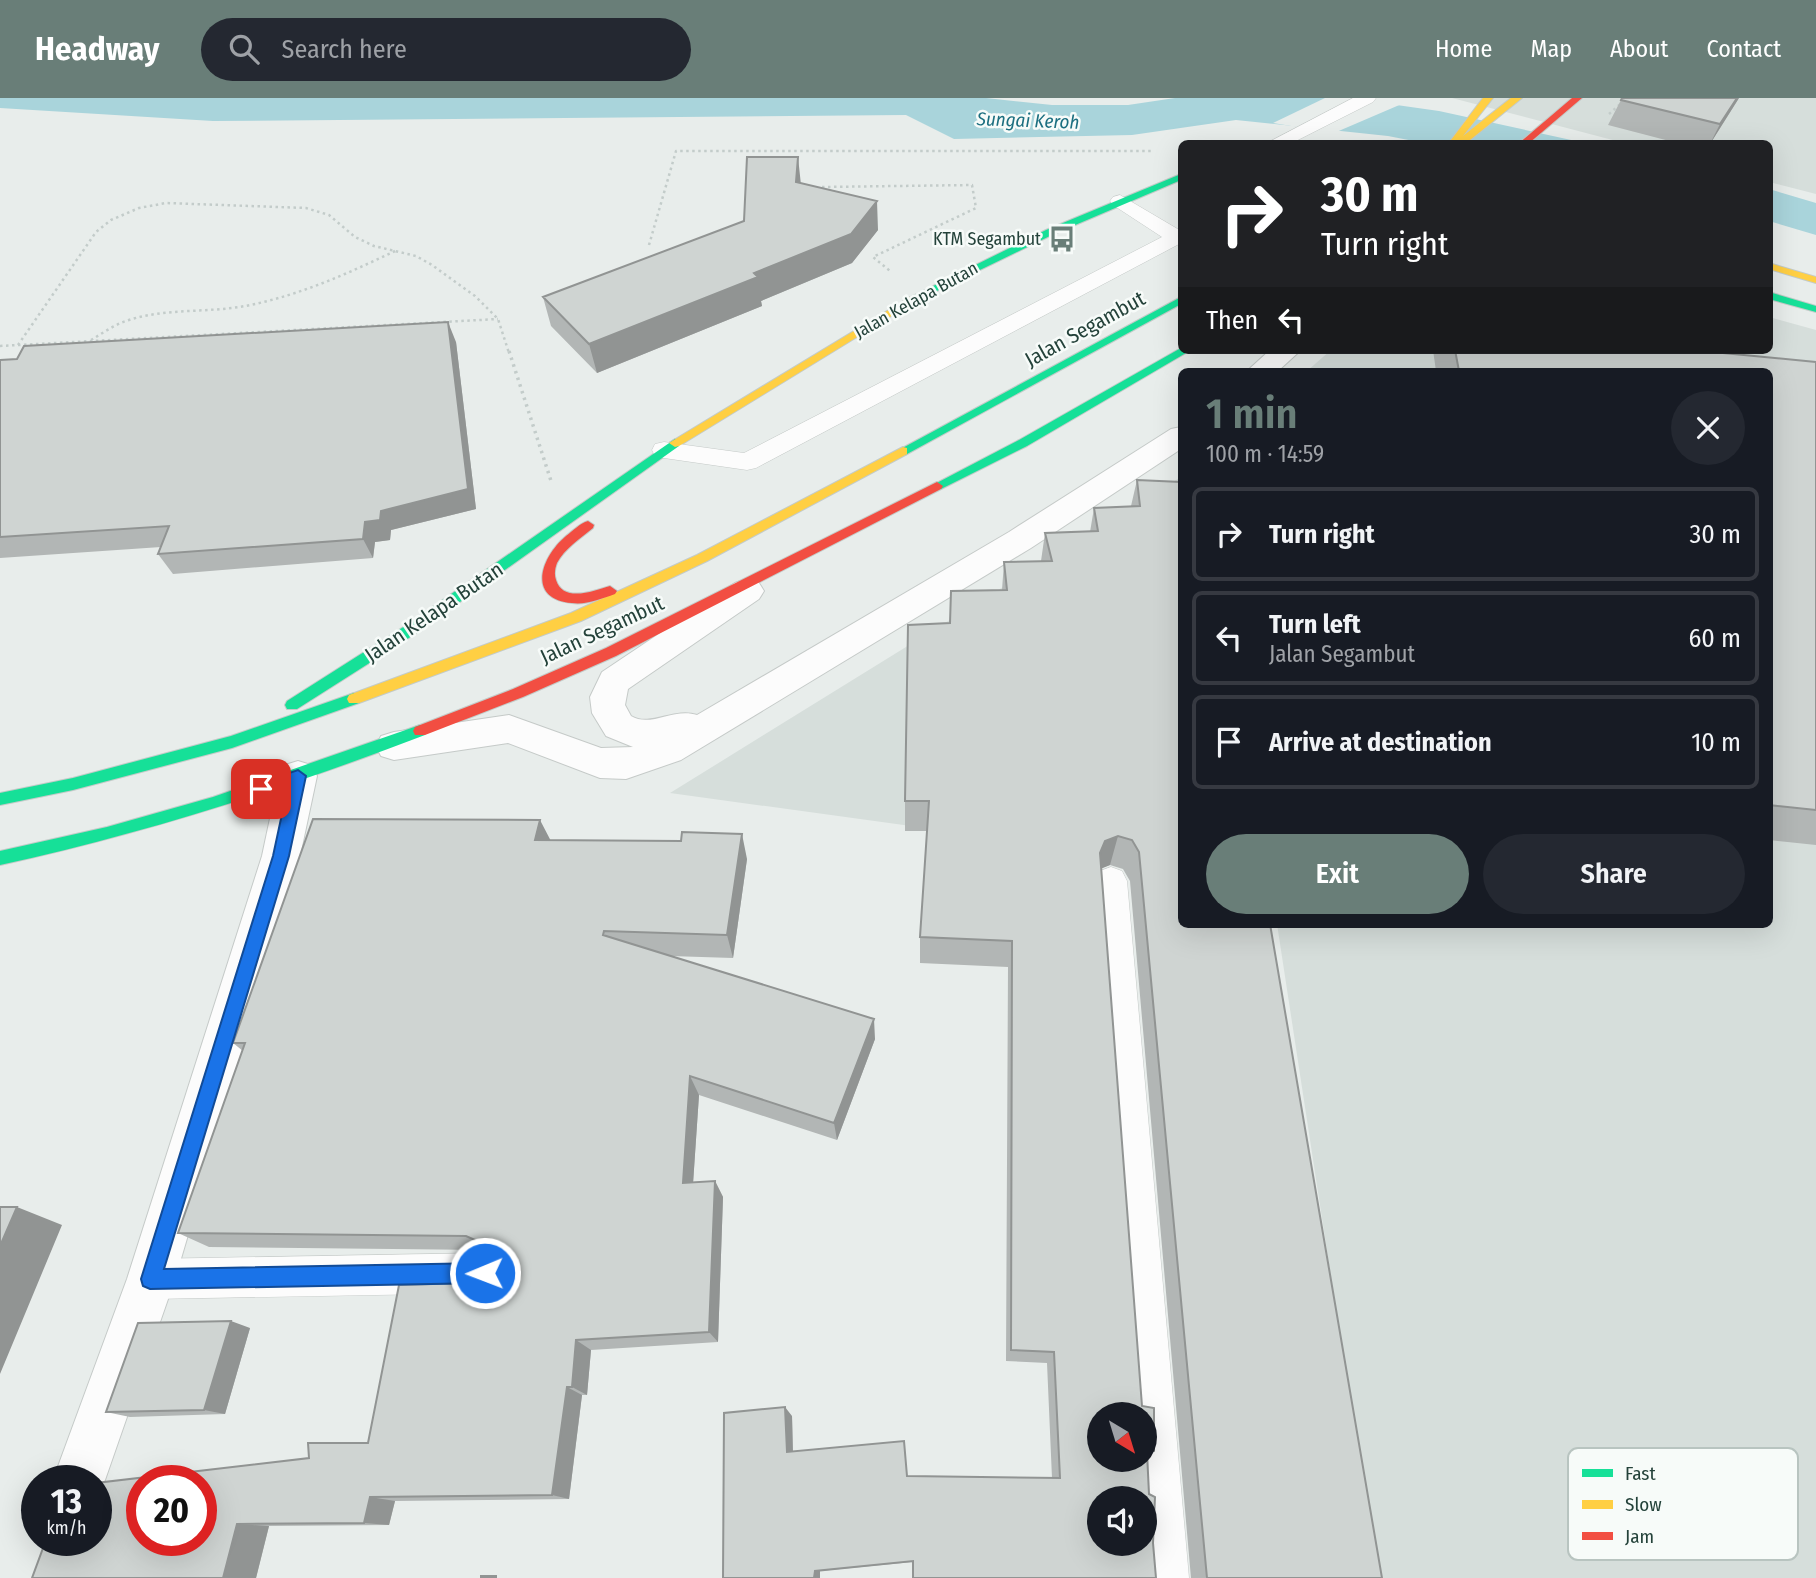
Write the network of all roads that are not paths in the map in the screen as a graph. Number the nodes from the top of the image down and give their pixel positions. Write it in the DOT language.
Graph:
graph roads {
  1 [pos="1367,98"];
  2 [pos="1488,98"];
  3 [pos="1517,98"];
  4 [pos="1577,98"];
  5 [pos="1282,140"];
  6 [pos="1455,140"];
  7 [pos="1464,140"];
  8 [pos="1527,140"];
  9 [pos="1178,178"];
  10 [pos="1120,201"];
  11 [pos="1773,267"];
  12 [pos="1816,280"];
  13 [pos="1773,296"];
  14 [pos="1178,302"];
  15 [pos="1816,309"];
  16 [pos="1178,354"];
  17 [pos="1282,354"];
  18 [pos="1265,368"];
  19 [pos="1178,438"];
  20 [pos="664,450"];
  21 [pos="799,556"];
  22 [pos="702,558"];
  23 [pos="733,709"];
  24 [pos="232,742"];
  25 [pos="368,751"];
  26 [pos="298,776"];
  27 [pos="0,799"];
  28 [pos="0,858"];
  29 [pos="1111,881"];
  30 [pos="485,1273"];
  31 [pos="150,1279"];
  32 [pos="84,1465"];
  33 [pos="1167,1578"];
  1 -- 5 [label="lane"];
  2 -- 6 [label="main road"];
  3 -- 7 [label="main road"];
  4 -- 8 [label="main road"];
  9 -- 10 [label="main road, Jalan Kelapa Butan"];
  10 -- 20 [label="main road, Jalan Kelapa Butan"];
  10 -- 20 [label="lane"];
  11 -- 12 [label="main road"];
  13 -- 15 [label="main road"];
  14 -- 22 [label="main road, Jalan Segambut"];
  16 -- 21 [label="main road, Jalan Segambut"];
  17 -- 18 [label="street"];
  19 -- 23 [label="street"];
  20 -- 22 [label="main road, Jalan Kelapa Butan"];
  20 -- 24 [label="main road, Jalan Kelapa Butan"];
  21 -- 23 [label="street"];
  21 -- 25 [label="main road, Jalan Segambut"];
  22 -- 24 [label="main road, Jalan Segambut"];
  23 -- 25 [label="street"];
  24 -- 27 [label="main road, Jalan Segambut"];
  25 -- 26 [label="main road, Jalan Segambut"];
  26 -- 28 [label="main road, Jalan Segambut"];
  26 -- 31 [label="street"];
  29 -- 33 [label="lane"];
  30 -- 31 [label="lane"];
  31 -- 32 [label="street"];
}
